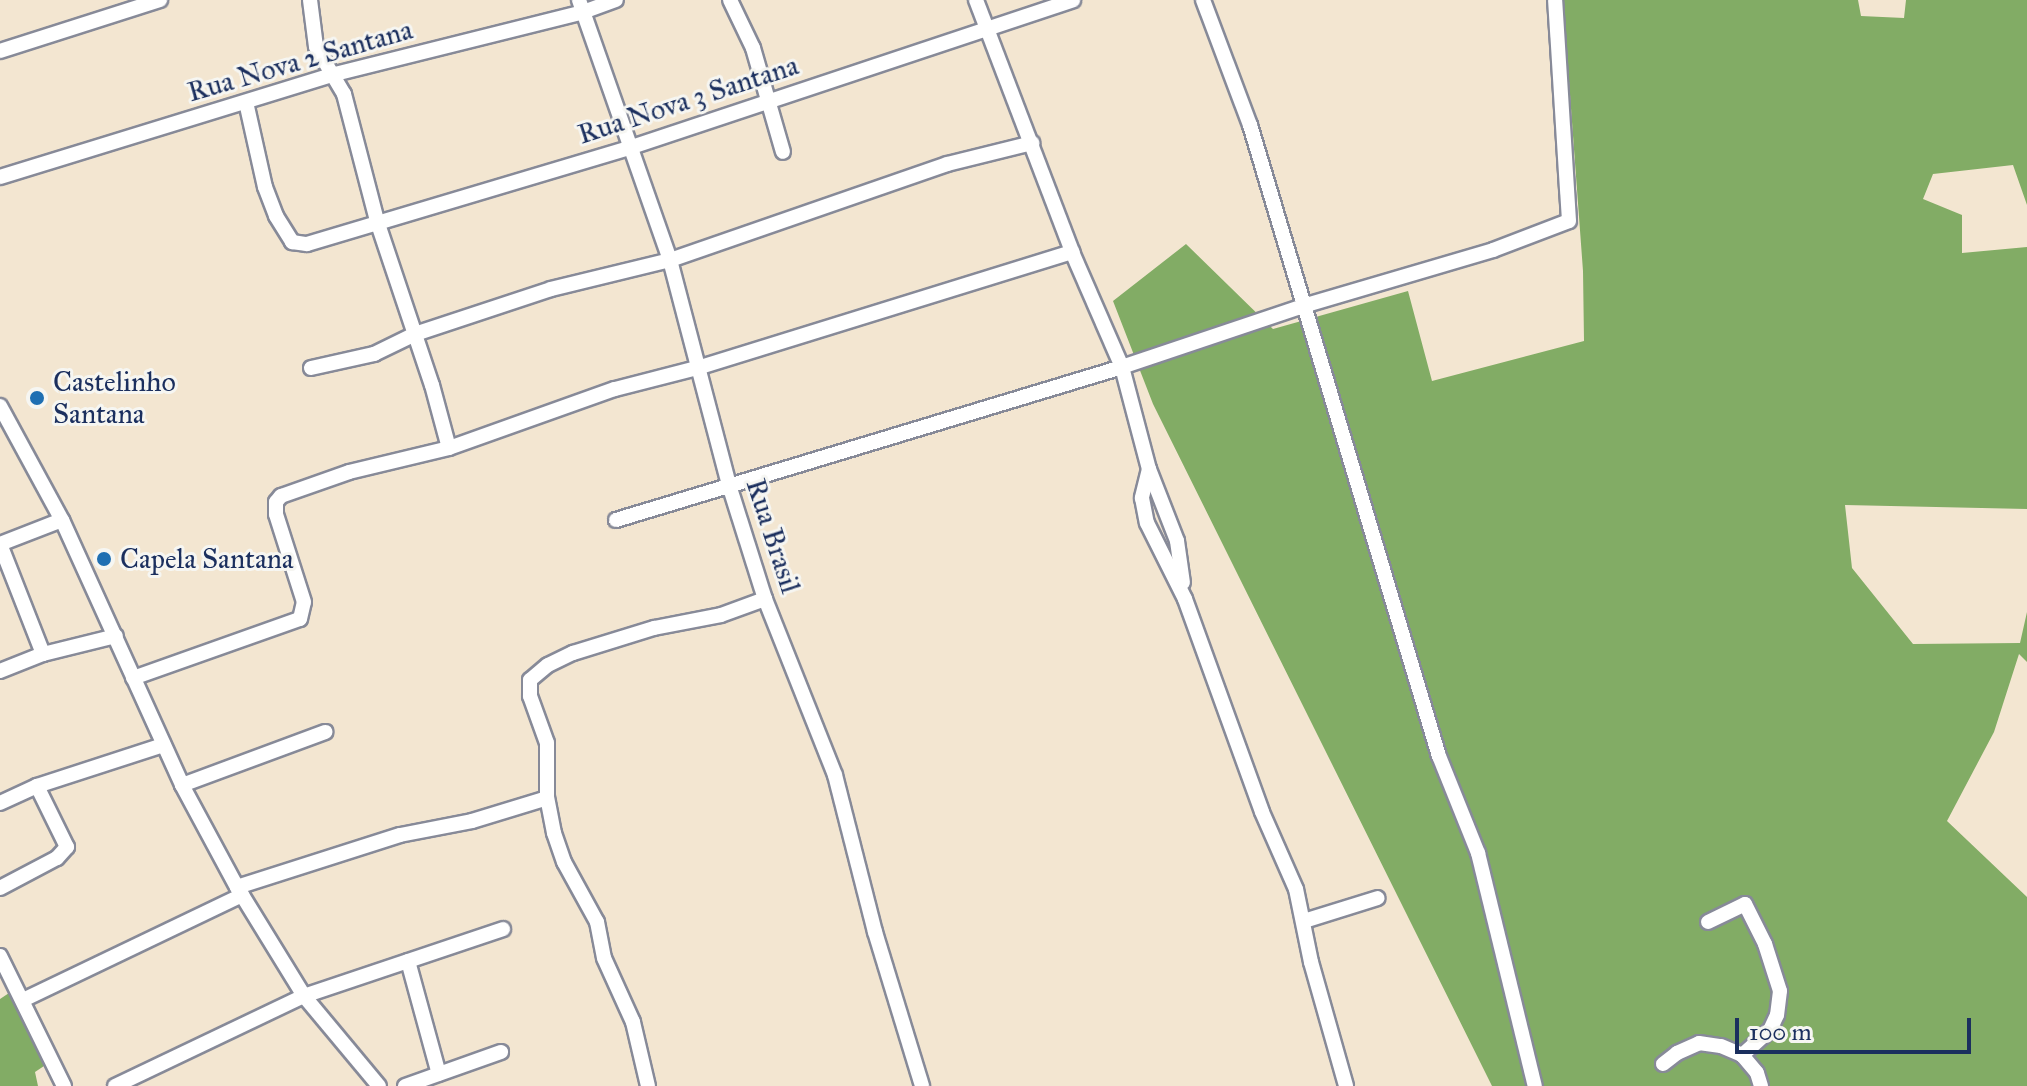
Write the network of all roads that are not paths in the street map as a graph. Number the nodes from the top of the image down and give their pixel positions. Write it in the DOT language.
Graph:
graph roads {
  1 [pos="160,0"];
  2 [pos="310,0"];
  3 [pos="616,0"];
  4 [pos="730,0"];
  5 [pos="976,0"];
  6 [pos="1073,0"];
  7 [pos="1203,0"];
  8 [pos="1555,0"];
  9 [pos="581,6"];
  10 [pos="987,27"];
  11 [pos="0,51"];
  12 [pos="331,75"];
  13 [pos="246,102"];
  14 [pos="770,102"];
  15 [pos="1032,143"];
  16 [pos="629,148"];
  17 [pos="783,152"];
  18 [pos="0,177"];
  19 [pos="377,221"];
  20 [pos="1072,252"];
  21 [pos="670,260"];
  22 [pos="1303,306"];
  23 [pos="415,334"];
  24 [pos="1122,367"];
  25 [pos="311,368"];
  26 [pos="697,368"];
  27 [pos="0,407"];
  28 [pos="449,448"];
  29 [pos="1149,469"];
  30 [pos="730,488"];
  31 [pos="62,520"];
  32 [pos="616,520"];
  33 [pos="0,544"];
  34 [pos="765,599"];
  35 [pos="1185,599"];
  36 [pos="116,636"];
  37 [pos="43,654"];
  38 [pos="0,671"];
  39 [pos="133,678"];
  40 [pos="325,732"];
  41 [pos="163,745"];
  42 [pos="182,785"];
  43 [pos="37,786"];
  44 [pos="547,798"];
  45 [pos="0,803"];
  46 [pos="2,884"];
  47 [pos="239,891"];
  48 [pos="1378,898"];
  49 [pos="1304,921"];
  50 [pos="1708,922"];
  51 [pos="503,929"];
  52 [pos="0,956"];
  53 [pos="408,961"];
  54 [pos="304,996"];
  55 [pos="23,1000"];
  56 [pos="501,1052"];
  57 [pos="1742,1055"];
  58 [pos="1663,1064"];
  59 [pos="439,1074"];
  60 [pos="64,1086"];
  61 [pos="115,1086"];
  62 [pos="379,1086"];
  63 [pos="405,1086"];
  64 [pos="648,1086"];
  65 [pos="922,1086"];
  66 [pos="1346,1086"];
  67 [pos="1535,1086"];
  68 [pos="1761,1086"];
  1 -- 11 [label="street"];
  2 -- 12 [label="street"];
  3 -- 9 [label="street, Rua Nova 2 Santana"];
  4 -- 14 [label="street"];
  5 -- 10 [label="street"];
  6 -- 10 [label="street, Rua Nova 3 Santana"];
  7 -- 22 [label="street"];
  8 -- 22 [label="street"];
  9 -- 12 [label="street, Rua Nova 2 Santana"];
  9 -- 16 [label="street, Rua Brasil"];
  10 -- 14 [label="street, Rua Nova 3 Santana"];
  10 -- 15 [label="street"];
  12 -- 13 [label="street, Rua Nova 2 Santana"];
  12 -- 19 [label="street"];
  13 -- 18 [label="street, Rua Nova 2 Santana"];
  13 -- 19 [label="street, Rua Nova 3 Santana"];
  14 -- 16 [label="street, Rua Nova 3 Santana"];
  14 -- 17 [label="street"];
  15 -- 20 [label="street"];
  15 -- 21 [label="street"];
  16 -- 19 [label="street, Rua Nova 3 Santana"];
  16 -- 21 [label="street, Rua Brasil"];
  19 -- 23 [label="street"];
  20 -- 24 [label="street"];
  20 -- 26 [label="street"];
  21 -- 23 [label="street"];
  21 -- 26 [label="street, Rua Brasil"];
  22 -- 24 [label="street"];
  22 -- 67 [label="street"];
  23 -- 25 [label="street"];
  23 -- 28 [label="street"];
  24 -- 29 [label="street"];
  24 -- 30 [label="street"];
  26 -- 28 [label="street"];
  26 -- 30 [label="street, Rua Brasil"];
  27 -- 31 [label="street"];
  28 -- 39 [label="street"];
  29 -- 35 [label="street"];
  29 -- 35 [label="street"];
  30 -- 32 [label="street"];
  30 -- 34 [label="street, Rua Brasil"];
  31 -- 33 [label="street"];
  31 -- 36 [label="street"];
  33 -- 37 [label="street"];
  34 -- 44 [label="street"];
  34 -- 65 [label="street, Rua Brasil"];
  35 -- 49 [label="street"];
  36 -- 37 [label="street"];
  36 -- 39 [label="street"];
  37 -- 38 [label="street"];
  39 -- 41 [label="street"];
  40 -- 42 [label="street"];
  41 -- 42 [label="street"];
  41 -- 43 [label="street"];
  42 -- 47 [label="street"];
  43 -- 45 [label="street"];
  43 -- 46 [label="street"];
  44 -- 47 [label="street"];
  44 -- 64 [label="street"];
  47 -- 54 [label="street"];
  47 -- 55 [label="street"];
  48 -- 49 [label="street"];
  49 -- 66 [label="street"];
  50 -- 57 [label="street"];
  51 -- 53 [label="street"];
  52 -- 55 [label="street"];
  53 -- 54 [label="street"];
  53 -- 59 [label="street"];
  54 -- 61 [label="street"];
  54 -- 62 [label="street"];
  55 -- 60 [label="street"];
  56 -- 59 [label="street"];
  57 -- 58 [label="street"];
  57 -- 68 [label="street"];
  59 -- 63 [label="street"];
}
